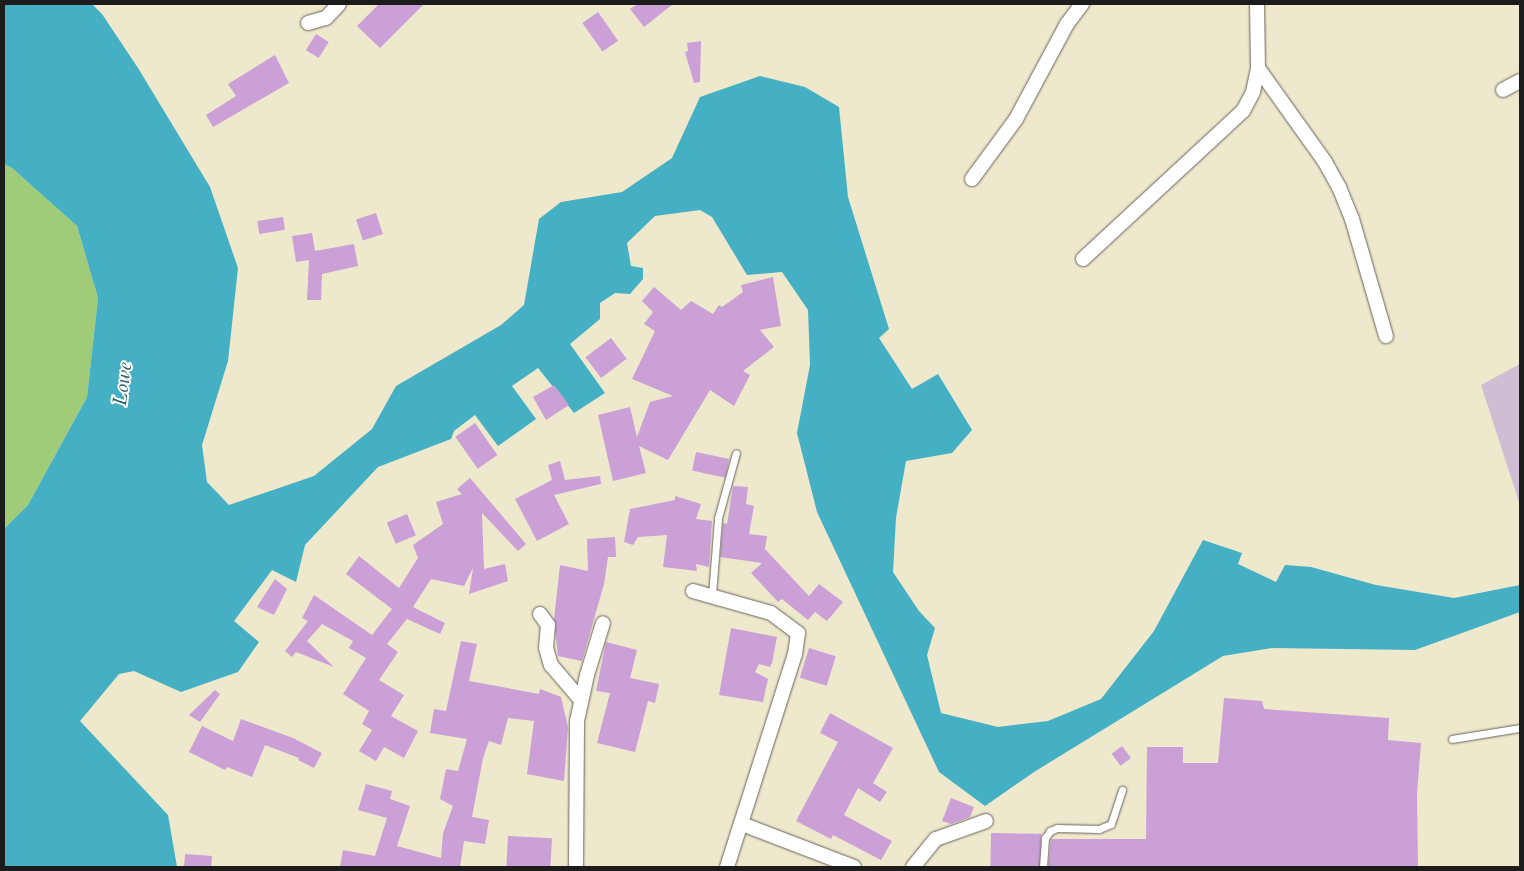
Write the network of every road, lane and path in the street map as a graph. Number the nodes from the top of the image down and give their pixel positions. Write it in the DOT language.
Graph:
graph roads {
  1 [pos="339,4"];
  2 [pos="1082,4"];
  3 [pos="1257,4"];
  4 [pos="308,23"];
  5 [pos="1258,68"];
  6 [pos="1520,81"];
  7 [pos="1503,90"];
  8 [pos="972,179"];
  9 [pos="1083,259"];
  10 [pos="1386,336"];
  11 [pos="736,452"];
  12 [pos="693,591"];
  13 [pos="712,595"];
  14 [pos="540,614"];
  15 [pos="604,623"];
  16 [pos="581,700"];
  17 [pos="1520,728"];
  18 [pos="1452,739"];
  19 [pos="1122,790"];
  20 [pos="986,821"];
  21 [pos="742,824"];
  22 [pos="576,867"];
  23 [pos="726,867"];
  24 [pos="854,867"];
  25 [pos="914,867"];
  26 [pos="1044,867"];
  1 -- 4 [label="street"];
  2 -- 8 [label="street"];
  3 -- 5 [label="street"];
  5 -- 9 [label="street"];
  5 -- 10 [label="street"];
  6 -- 7 [label="street"];
  11 -- 13 [label="lane"];
  12 -- 13 [label="street"];
  13 -- 21 [label="street"];
  14 -- 16 [label="street"];
  15 -- 16 [label="street"];
  16 -- 22 [label="street"];
  17 -- 18 [label="lane"];
  19 -- 26 [label="lane"];
  20 -- 25 [label="street"];
  21 -- 23 [label="street"];
  21 -- 24 [label="street"];
}
